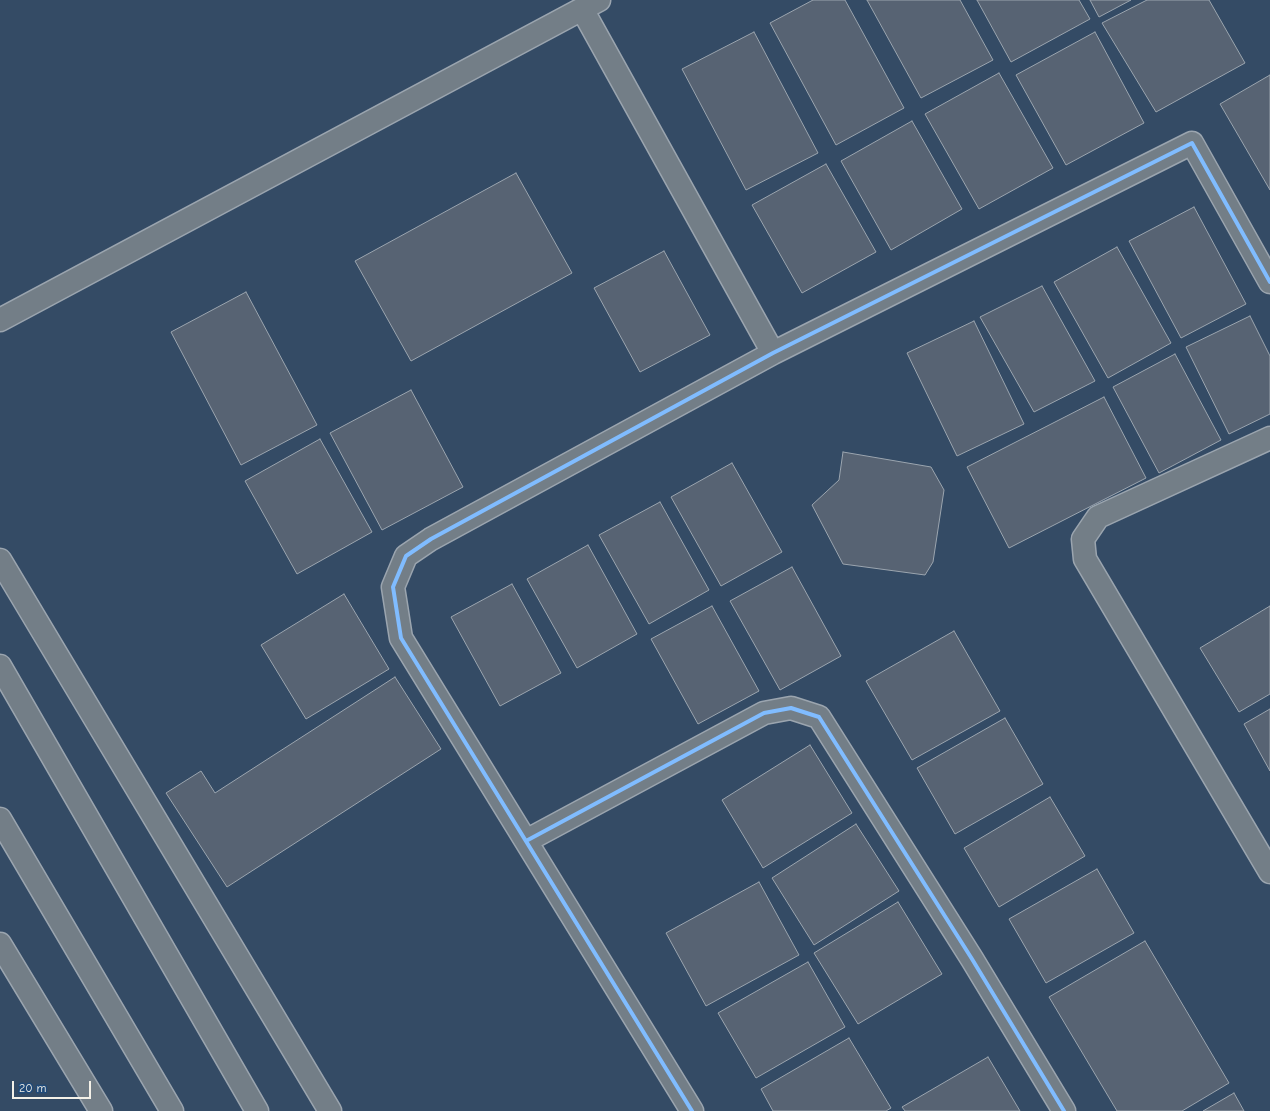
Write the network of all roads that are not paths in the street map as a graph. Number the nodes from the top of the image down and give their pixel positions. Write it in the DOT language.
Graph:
graph roads {
  1 [pos="590,5"];
  2 [pos="1270,282"];
  3 [pos="0,320"];
  4 [pos="773,353"];
  5 [pos="1270,438"];
  6 [pos="0,560"];
  7 [pos="0,666"];
  8 [pos="0,819"];
  9 [pos="526,841"];
  10 [pos="1270,872"];
  11 [pos="0,944"];
  12 [pos="101,1111"];
  13 [pos="172,1111"];
  14 [pos="257,1111"];
  15 [pos="330,1111"];
  16 [pos="692,1111"];
  17 [pos="1064,1111"];
  1 -- 3 [label="street"];
  1 -- 4 [label="street"];
  2 -- 4 [label="street"];
  4 -- 9 [label="street"];
  5 -- 10 [label="street"];
  6 -- 15 [label="street"];
  7 -- 14 [label="street"];
  8 -- 13 [label="street"];
  9 -- 16 [label="street"];
  9 -- 17 [label="street"];
  11 -- 12 [label="street"];
}
